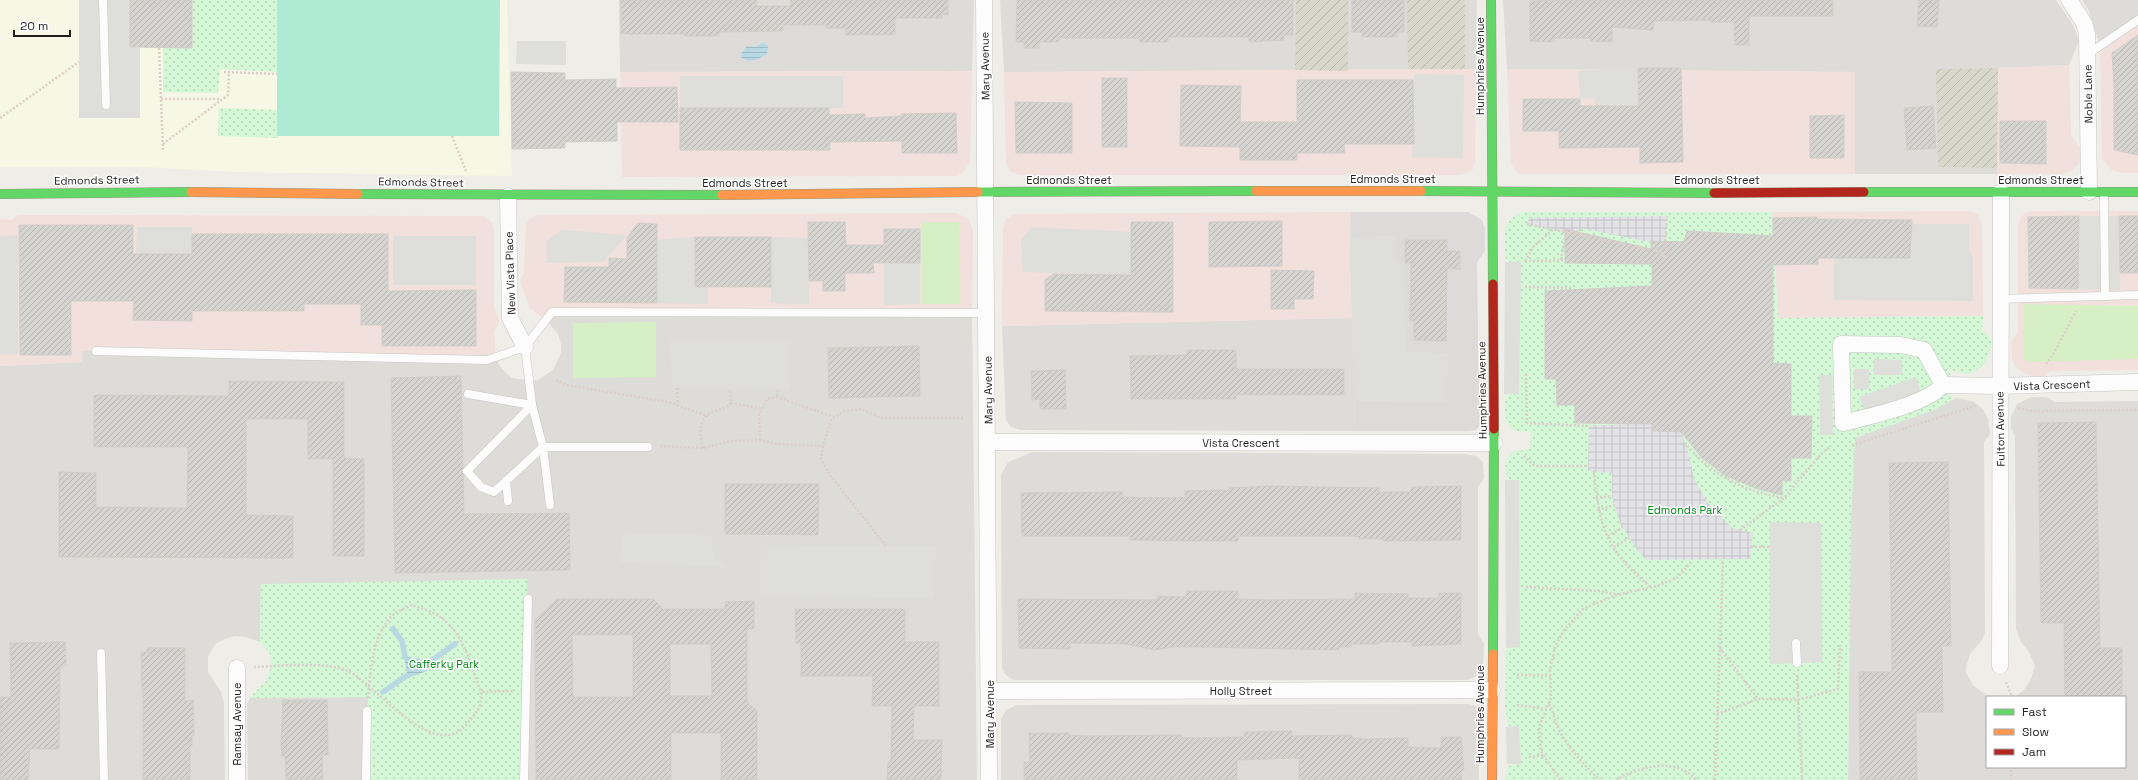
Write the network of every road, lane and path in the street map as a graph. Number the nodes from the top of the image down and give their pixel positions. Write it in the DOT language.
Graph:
graph roads {
  1 [pos="103,0"];
  2 [pos="984,0"];
  3 [pos="1491,0"];
  4 [pos="2069,0"];
  5 [pos="2138,20"];
  6 [pos="159,48"];
  7 [pos="2088,54"];
  8 [pos="79,62"];
  9 [pos="224,72"];
  10 [pos="229,72"];
  11 [pos="277,74"];
  12 [pos="161,99"];
  13 [pos="222,99"];
  14 [pos="106,105"];
  15 [pos="0,118"];
  16 [pos="452,136"];
  17 [pos="163,144"];
  18 [pos="163,150"];
  19 [pos="466,171"];
  20 [pos="1492,191"];
  21 [pos="986,192"];
  22 [pos="2001,192"];
  23 [pos="2096,192"];
  24 [pos="2138,192"];
  25 [pos="0,194"];
  26 [pos="508,196"];
  27 [pos="1667,216"];
  28 [pos="1527,224"];
  29 [pos="1554,229"];
  30 [pos="1566,231"];
  31 [pos="1664,253"];
  32 [pos="1664,257"];
  33 [pos="1525,287"];
  34 [pos="1571,288"];
  35 [pos="2138,295"];
  36 [pos="2085,296"];
  37 [pos="2105,296"];
  38 [pos="2000,299"];
  39 [pos="987,313"];
  40 [pos="525,346"];
  41 [pos="96,350"];
  42 [pos="2046,364"];
  43 [pos="1526,374"];
  44 [pos="556,380"];
  45 [pos="2138,382"];
  46 [pos="1942,385"];
  47 [pos="1999,386"];
  48 [pos="677,388"];
  49 [pos="730,388"];
  50 [pos="778,389"];
  51 [pos="468,394"];
  52 [pos="777,396"];
  53 [pos="731,403"];
  54 [pos="678,404"];
  55 [pos="1977,404"];
  56 [pos="532,405"];
  57 [pos="2018,408"];
  58 [pos="763,409"];
  59 [pos="2138,410"];
  60 [pos="708,416"];
  61 [pos="834,417"];
  62 [pos="964,418"];
  63 [pos="1589,426"];
  64 [pos="760,440"];
  65 [pos="988,442"];
  66 [pos="1494,443"];
  67 [pos="1685,443"];
  68 [pos="1852,445"];
  69 [pos="648,446"];
  70 [pos="823,446"];
  71 [pos="1831,446"];
  72 [pos="543,447"];
  73 [pos="703,448"];
  74 [pos="1524,456"];
  75 [pos="1589,466"];
  76 [pos="1594,471"];
  77 [pos="506,481"];
  78 [pos="1612,496"];
  79 [pos="1596,498"];
  80 [pos="1784,498"];
  81 [pos="508,501"];
  82 [pos="1615,505"];
  83 [pos="550,506"];
  84 [pos="1598,510"];
  85 [pos="1623,528"];
  86 [pos="1740,530"];
  87 [pos="1608,536"];
  88 [pos="1629,538"];
  89 [pos="886,546"];
  90 [pos="1614,547"];
  91 [pos="1751,547"];
  92 [pos="1770,547"];
  93 [pos="1723,560"];
  94 [pos="1692,561"];
  95 [pos="1526,587"];
  96 [pos="1652,587"];
  97 [pos="1616,595"];
  98 [pos="528,599"];
  99 [pos="1796,643"];
  100 [pos="1840,645"];
  101 [pos="1720,648"];
  102 [pos="101,653"];
  103 [pos="1797,663"];
  104 [pos="2000,666"];
  105 [pos="237,668"];
  106 [pos="1516,675"];
  107 [pos="1550,676"];
  108 [pos="369,686"];
  109 [pos="526,690"];
  110 [pos="1492,690"];
  111 [pos="990,691"];
  112 [pos="482,692"];
  113 [pos="1758,699"];
  114 [pos="1798,700"];
  115 [pos="1548,704"];
  116 [pos="1517,705"];
  117 [pos="1546,709"];
  118 [pos="366,710"];
  119 [pos="1717,714"];
  120 [pos="1544,755"];
  121 [pos="1529,757"];
  122 [pos="2011,768"];
  123 [pos="104,780"];
  124 [pos="237,780"];
  125 [pos="366,780"];
  126 [pos="524,780"];
  127 [pos="989,780"];
  128 [pos="1492,780"];
  129 [pos="1560,780"];
  130 [pos="1600,780"];
  131 [pos="1616,780"];
  132 [pos="1696,780"];
  133 [pos="1715,780"];
  134 [pos="1802,780"];
  135 [pos="2011,780"];
  1 -- 14 [label="lane"];
  2 -- 21 [label="street, Mary Avenue"];
  3 -- 20 [label="street, Humphries Avenue"];
  4 -- 7 [label="street, Noble Lane"];
  5 -- 7 [label="lane"];
  6 -- 12 [label="path"];
  7 -- 23 [label="street, Noble Lane"];
  8 -- 15 [label="path"];
  9 -- 10 [label="path"];
  10 -- 11 [label="path"];
  10 -- 13 [label="path"];
  12 -- 13 [label="path"];
  12 -- 17 [label="path"];
  13 -- 17 [label="path"];
  16 -- 19 [label="path"];
  17 -- 18 [label="path"];
  20 -- 21 [label="street, Edmonds Street"];
  20 -- 22 [label="street, Edmonds Street"];
  20 -- 66 [label="street, Humphries Avenue"];
  21 -- 26 [label="street, Edmonds Street"];
  21 -- 39 [label="street, Mary Avenue"];
  22 -- 23 [label="street, Edmonds Street"];
  22 -- 38 [label="street, Fulton Avenue"];
  23 -- 24 [label="street, Edmonds Street"];
  23 -- 37 [label="lane"];
  25 -- 26 [label="street, Edmonds Street"];
  26 -- 40 [label="street, New Vista Place"];
  27 -- 31 [label="path"];
  28 -- 29 [label="path"];
  29 -- 30 [label="path"];
  29 -- 30 [label="path"];
  30 -- 31 [label="path"];
  31 -- 32 [label="path"];
  33 -- 34 [label="path"];
  35 -- 37 [label="lane"];
  36 -- 37 [label="lane"];
  36 -- 38 [label="lane"];
  36 -- 42 [label="path"];
  38 -- 47 [label="street, Fulton Avenue"];
  39 -- 40 [label="lane"];
  39 -- 65 [label="street, Mary Avenue"];
  40 -- 41 [label="lane"];
  40 -- 56 [label="lane"];
  43 -- 63 [label="path"];
  44 -- 54 [label="path"];
  45 -- 47 [label="street, Vista Crescent"];
  46 -- 46 [label="street"];
  46 -- 47 [label="street, Vista Crescent"];
  47 -- 104 [label="street, Fulton Avenue"];
  48 -- 54 [label="path"];
  49 -- 53 [label="path"];
  50 -- 52 [label="path"];
  51 -- 56 [label="lane"];
  52 -- 58 [label="path"];
  52 -- 61 [label="path"];
  53 -- 58 [label="path"];
  53 -- 60 [label="path"];
  54 -- 60 [label="path"];
  55 -- 68 [label="path"];
  56 -- 72 [label="lane"];
  56 -- 77 [label="lane"];
  57 -- 59 [label="path"];
  58 -- 64 [label="path"];
  60 -- 73 [label="path"];
  61 -- 62 [label="path"];
  61 -- 70 [label="path"];
  64 -- 70 [label="path"];
  64 -- 73 [label="path"];
  65 -- 66 [label="street, Vista Crescent"];
  65 -- 111 [label="street, Mary Avenue"];
  66 -- 110 [label="street, Humphries Avenue"];
  67 -- 80 [label="path"];
  69 -- 72 [label="lane"];
  69 -- 73 [label="path"];
  70 -- 89 [label="path"];
  71 -- 80 [label="path"];
  72 -- 77 [label="lane"];
  72 -- 83 [label="lane"];
  74 -- 75 [label="path"];
  76 -- 79 [label="path"];
  77 -- 81 [label="lane"];
  78 -- 79 [label="path"];
  79 -- 84 [label="path"];
  80 -- 86 [label="path"];
  82 -- 84 [label="path"];
  84 -- 87 [label="path"];
  85 -- 87 [label="path"];
  87 -- 90 [label="path"];
  88 -- 90 [label="path"];
  90 -- 96 [label="path"];
  91 -- 92 [label="path"];
  93 -- 101 [label="path"];
  94 -- 96 [label="path"];
  95 -- 97 [label="path"];
  96 -- 97 [label="path"];
  97 -- 107 [label="path"];
  98 -- 109 [label="lane"];
  99 -- 103 [label="lane"];
  100 -- 114 [label="path"];
  101 -- 113 [label="path"];
  101 -- 119 [label="path"];
  102 -- 123 [label="lane"];
  103 -- 114 [label="path"];
  105 -- 108 [label="path"];
  105 -- 124 [label="street, Ramsay Avenue"];
  106 -- 107 [label="path"];
  107 -- 115 [label="path"];
  108 -- 112 [label="path"];
  108 -- 112 [label="path"];
  108 -- 118 [label="path"];
  109 -- 112 [label="path"];
  109 -- 126 [label="lane"];
  110 -- 111 [label="street, Holly Street"];
  110 -- 128 [label="street, Humphries Avenue"];
  111 -- 127 [label="street, Mary Avenue"];
  113 -- 114 [label="path"];
  113 -- 119 [label="path"];
  114 -- 134 [label="path"];
  115 -- 117 [label="path"];
  115 -- 130 [label="path"];
  116 -- 117 [label="path"];
  117 -- 120 [label="path"];
  118 -- 125 [label="lane"];
  119 -- 133 [label="path"];
  120 -- 121 [label="path"];
  120 -- 129 [label="path"];
  122 -- 135 [label="path"];
  131 -- 132 [label="path"];
}
